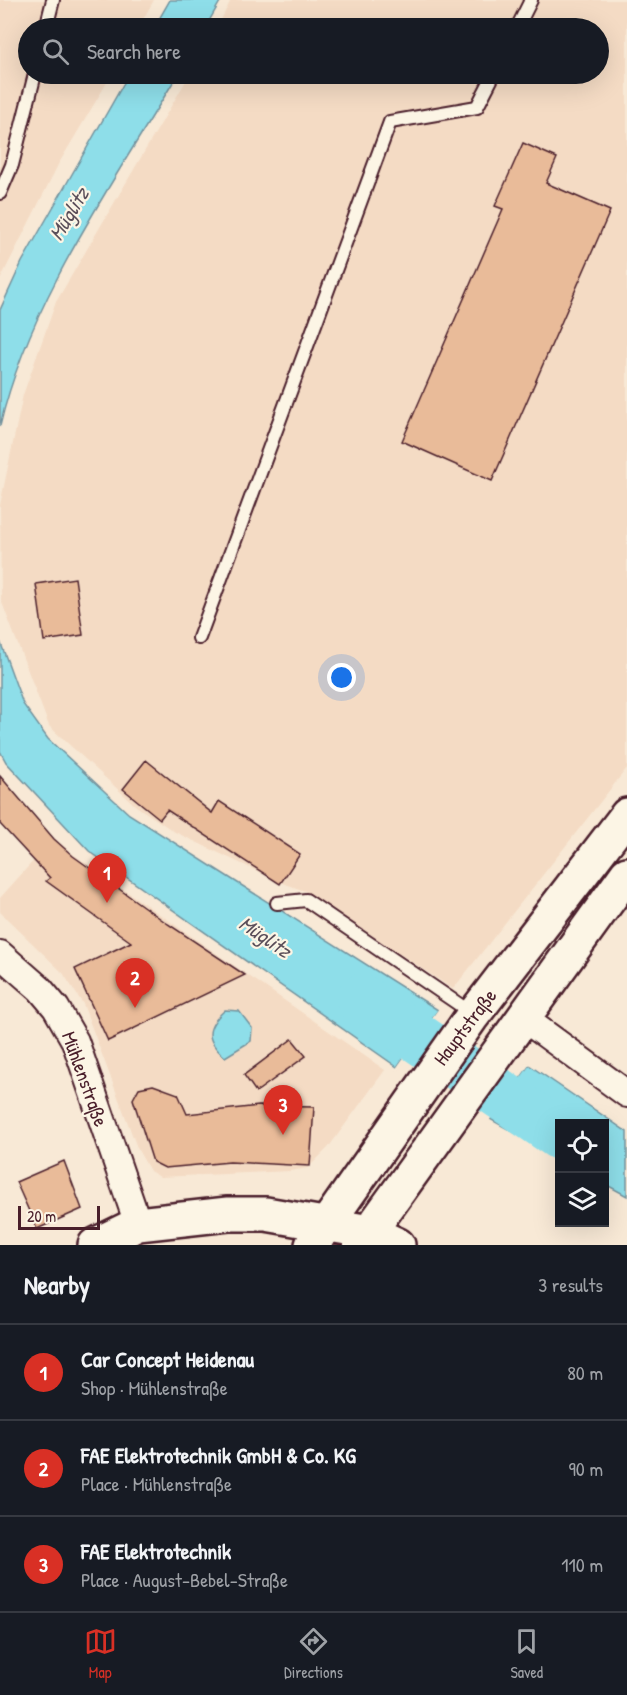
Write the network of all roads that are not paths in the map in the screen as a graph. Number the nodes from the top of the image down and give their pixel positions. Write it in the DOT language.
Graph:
graph roads {
  1 [pos="53,0"];
  2 [pos="531,0"];
  3 [pos="48,18"];
  4 [pos="522,18"];
  5 [pos="32,84"];
  6 [pos="489,84"];
  7 [pos="0,194"];
  8 [pos="199,638"];
  9 [pos="627,815"];
  10 [pos="627,874"];
  11 [pos="278,903"];
  12 [pos="0,954"];
  13 [pos="472,1016"];
  14 [pos="515,1030"];
  15 [pos="627,1094"];
  16 [pos="138,1224"];
  17 [pos="319,1235"];
  18 [pos="376,1241"];
  19 [pos="95,1245"];
  1 -- 3 [label="lane"];
  2 -- 4 [label="lane"];
  5 -- 7 [label="lane"];
  6 -- 8 [label="lane"];
  9 -- 13 [label="main road, Hauptstraße"];
  10 -- 14 [label="main road, Hauptstraße"];
  11 -- 13 [label="lane"];
  12 -- 16 [label="street, Mühlenstraße"];
  13 -- 17 [label="main road, Hauptstraße"];
  14 -- 15 [label="street"];
  14 -- 18 [label="main road, Hauptstraße"];
  16 -- 17 [label="main road"];
  16 -- 19 [label="main road"];
  17 -- 18 [label="main road"];
}
